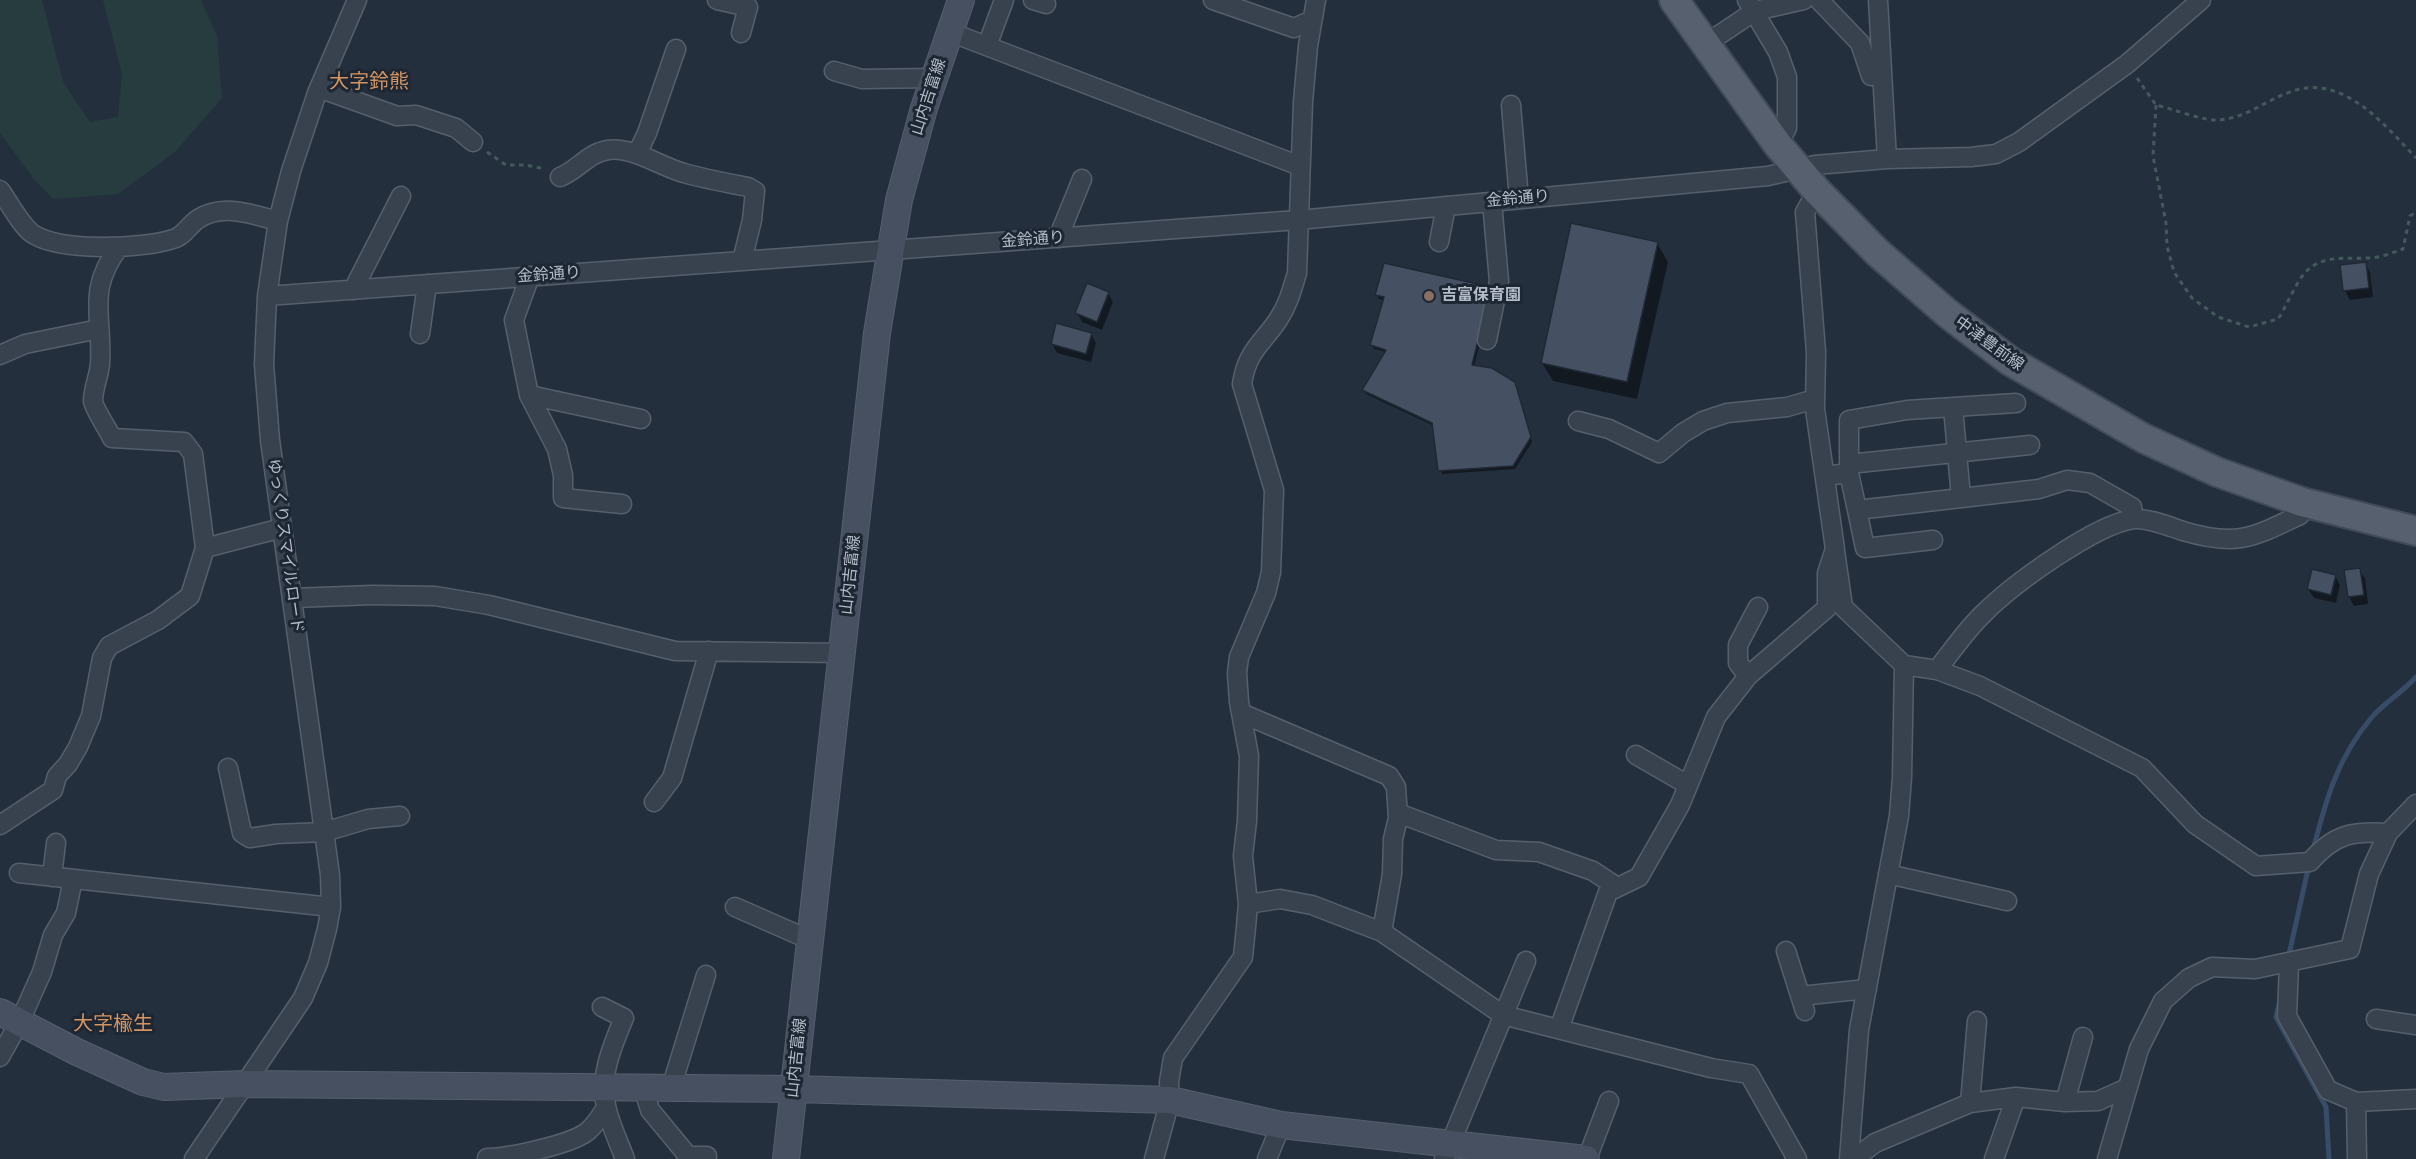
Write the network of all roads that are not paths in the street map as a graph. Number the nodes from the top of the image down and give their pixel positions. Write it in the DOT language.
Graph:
graph roads {
  1 [pos="357,0"];
  2 [pos="717,0"];
  3 [pos="961,0"];
  4 [pos="1004,0"];
  5 [pos="1213,0"];
  6 [pos="1316,0"];
  7 [pos="1674,0"];
  8 [pos="1804,0"];
  9 [pos="1819,0"];
  10 [pos="1878,0"];
  11 [pos="2201,0"];
  12 [pos="1751,6"];
  13 [pos="1312,20"];
  14 [pos="951,32"];
  15 [pos="741,33"];
  16 [pos="1704,45"];
  17 [pos="987,46"];
  18 [pos="676,50"];
  19 [pos="834,71"];
  20 [pos="1882,75"];
  21 [pos="934,78"];
  22 [pos="319,88"];
  23 [pos="1511,105"];
  24 [pos="473,142"];
  25 [pos="1778,145"];
  26 [pos="637,154"];
  27 [pos="1887,159"];
  28 [pos="1300,166"];
  29 [pos="1798,170"];
  30 [pos="560,177"];
  31 [pos="1082,179"];
  32 [pos="0,190"];
  33 [pos="1817,191"];
  34 [pos="401,196"];
  35 [pos="1519,199"];
  36 [pos="1492,202"];
  37 [pos="1446,206"];
  38 [pos="1298,219"];
  39 [pos="278,221"];
  40 [pos="1058,238"];
  41 [pos="1438,242"];
  42 [pos="119,247"];
  43 [pos="891,250"];
  44 [pos="741,261"];
  45 [pos="530,276"];
  46 [pos="428,284"];
  47 [pos="352,290"];
  48 [pos="267,296"];
  49 [pos="99,329"];
  50 [pos="420,334"];
  51 [pos="1486,339"];
  52 [pos="0,355"];
  53 [pos="528,395"];
  54 [pos="1815,399"];
  55 [pos="2016,403"];
  56 [pos="1953,407"];
  57 [pos="641,419"];
  58 [pos="1578,421"];
  59 [pos="2030,445"];
  60 [pos="1957,452"];
  61 [pos="1849,468"];
  62 [pos="1825,476"];
  63 [pos="1961,498"];
  64 [pos="2302,502"];
  65 [pos="622,504"];
  66 [pos="1857,510"];
  67 [pos="2134,519"];
  68 [pos="282,528"];
  69 [pos="2416,531"];
  70 [pos="1933,540"];
  71 [pos="205,548"];
  72 [pos="1835,549"];
  73 [pos="293,598"];
  74 [pos="1758,607"];
  75 [pos="709,651"];
  76 [pos="842,653"];
  77 [pos="1904,665"];
  78 [pos="1937,670"];
  79 [pos="1748,676"];
  80 [pos="1241,713"];
  81 [pos="1636,755"];
  82 [pos="228,768"];
  83 [pos="1688,785"];
  84 [pos="654,802"];
  85 [pos="2416,804"];
  86 [pos="1398,813"];
  87 [pos="400,816"];
  88 [pos="0,825"];
  89 [pos="324,832"];
  90 [pos="2388,833"];
  91 [pos="56,843"];
  92 [pos="18,873"];
  93 [pos="1888,874"];
  94 [pos="52,877"];
  95 [pos="73,879"];
  96 [pos="1617,887"];
  97 [pos="2007,901"];
  98 [pos="1248,904"];
  99 [pos="331,907"];
  100 [pos="735,907"];
  101 [pos="1382,932"];
  102 [pos="810,940"];
  103 [pos="1786,951"];
  104 [pos="1526,961"];
  105 [pos="2289,963"];
  106 [pos="706,975"];
  107 [pos="1867,989"];
  108 [pos="602,1007"];
  109 [pos="1503,1015"];
  110 [pos="10,1017"];
  111 [pos="2376,1019"];
  112 [pos="1977,1021"];
  113 [pos="2416,1025"];
  114 [pos="1560,1029"];
  115 [pos="2082,1037"];
  116 [pos="0,1057"];
  117 [pos="245,1084"];
  118 [pos="643,1087"];
  119 [pos="671,1088"];
  120 [pos="2127,1088"];
  121 [pos="794,1089"];
  122 [pos="605,1097"];
  123 [pos="2016,1097"];
  124 [pos="2416,1099"];
  125 [pos="1170,1100"];
  126 [pos="1609,1101"];
  127 [pos="2065,1102"];
  128 [pos="2356,1102"];
  129 [pos="1970,1103"];
  130 [pos="1281,1125"];
  131 [pos="1447,1151"];
  132 [pos="695,1157"];
  133 [pos="487,1158"];
  134 [pos="194,1159"];
  135 [pos="625,1159"];
  136 [pos="786,1159"];
  137 [pos="1154,1159"];
  138 [pos="1267,1159"];
  139 [pos="1586,1159"];
  140 [pos="1797,1159"];
  141 [pos="1849,1159"];
  142 [pos="1854,1159"];
  143 [pos="1994,1159"];
  144 [pos="2107,1159"];
  145 [pos="2357,1159"];
  1 -- 22 [label="street, ゆっくりスマイルロード"];
  2 -- 15 [label="street"];
  3 -- 14 [label="street, 山内吉富線"];
  4 -- 17 [label="street"];
  5 -- 13 [label="street"];
  6 -- 13 [label="street"];
  7 -- 16 [label="main road, 中津豊前線"];
  8 -- 12 [label="street"];
  9 -- 20 [label="street"];
  10 -- 20 [label="street"];
  11 -- 27 [label="street, 金鈴通り"];
  12 -- 16 [label="street"];
  12 -- 25 [label="street"];
  13 -- 28 [label="street"];
  14 -- 17 [label="street"];
  14 -- 21 [label="street, 山内吉富線"];
  16 -- 25 [label="main road, 中津豊前線"];
  17 -- 28 [label="street"];
  18 -- 26 [label="street"];
  19 -- 21 [label="street"];
  20 -- 27 [label="street"];
  21 -- 43 [label="street, 山内吉富線"];
  22 -- 24 [label="street"];
  22 -- 39 [label="street, ゆっくりスマイルロード"];
  23 -- 35 [label="street"];
  25 -- 29 [label="main road, 中津豊前線"];
  26 -- 30 [label="street"];
  26 -- 44 [label="street"];
  27 -- 29 [label="street, 金鈴通り"];
  28 -- 38 [label="street"];
  29 -- 33 [label="main road, 中津豊前線"];
  29 -- 35 [label="street, 金鈴通り"];
  31 -- 40 [label="street"];
  32 -- 42 [label="street"];
  33 -- 54 [label="street"];
  33 -- 64 [label="main road, 中津豊前線"];
  34 -- 47 [label="street"];
  35 -- 36 [label="street, 金鈴通り"];
  36 -- 37 [label="street, 金鈴通り"];
  36 -- 51 [label="street"];
  37 -- 38 [label="street, 金鈴通り"];
  37 -- 41 [label="street"];
  38 -- 40 [label="street, 金鈴通り"];
  38 -- 80 [label="street"];
  39 -- 42 [label="street"];
  39 -- 48 [label="street, ゆっくりスマイルロード"];
  40 -- 43 [label="street, 金鈴通り"];
  42 -- 49 [label="street"];
  43 -- 44 [label="street, 金鈴通り"];
  43 -- 76 [label="street, 山内吉富線"];
  44 -- 45 [label="street, 金鈴通り"];
  45 -- 46 [label="street, 金鈴通り"];
  45 -- 53 [label="street"];
  46 -- 47 [label="street, 金鈴通り"];
  46 -- 50 [label="street"];
  47 -- 48 [label="street, 金鈴通り"];
  48 -- 68 [label="street, ゆっくりスマイルロード"];
  49 -- 52 [label="street"];
  49 -- 71 [label="street"];
  53 -- 57 [label="street"];
  53 -- 65 [label="street"];
  54 -- 58 [label="street"];
  54 -- 62 [label="street"];
  55 -- 56 [label="street"];
  56 -- 60 [label="street"];
  56 -- 61 [label="street"];
  59 -- 60 [label="street"];
  60 -- 61 [label="street"];
  60 -- 63 [label="street"];
  61 -- 62 [label="street"];
  61 -- 66 [label="street"];
  62 -- 72 [label="street"];
  63 -- 66 [label="street"];
  63 -- 67 [label="street"];
  64 -- 67 [label="street"];
  64 -- 69 [label="main road, 中津豊前線"];
  66 -- 70 [label="street"];
  67 -- 78 [label="street"];
  68 -- 71 [label="street"];
  68 -- 73 [label="street, ゆっくりスマイルロード"];
  71 -- 88 [label="street"];
  72 -- 77 [label="street"];
  72 -- 79 [label="street"];
  73 -- 75 [label="street"];
  73 -- 89 [label="street, ゆっくりスマイルロード"];
  74 -- 79 [label="street"];
  75 -- 76 [label="street"];
  75 -- 84 [label="street"];
  76 -- 102 [label="street, 山内吉富線"];
  77 -- 78 [label="street"];
  77 -- 93 [label="street"];
  78 -- 90 [label="street"];
  79 -- 83 [label="street"];
  80 -- 86 [label="street"];
  80 -- 98 [label="street"];
  81 -- 83 [label="street"];
  82 -- 89 [label="street"];
  83 -- 96 [label="street"];
  85 -- 90 [label="street"];
  86 -- 96 [label="street"];
  86 -- 101 [label="street"];
  87 -- 89 [label="street"];
  89 -- 99 [label="street, ゆっくりスマイルロード"];
  90 -- 105 [label="street"];
  91 -- 94 [label="street"];
  92 -- 94 [label="street"];
  93 -- 97 [label="street"];
  93 -- 107 [label="street"];
  94 -- 95 [label="street"];
  95 -- 99 [label="street"];
  95 -- 110 [label="street"];
  96 -- 114 [label="street"];
  98 -- 101 [label="street"];
  98 -- 125 [label="street"];
  99 -- 117 [label="street, ゆっくりスマイルロード"];
  100 -- 102 [label="street"];
  101 -- 109 [label="street"];
  102 -- 121 [label="street, 山内吉富線"];
  103 -- 107 [label="street"];
  104 -- 109 [label="street"];
  105 -- 120 [label="street"];
  105 -- 128 [label="street"];
  106 -- 119 [label="street"];
  107 -- 141 [label="street"];
  108 -- 122 [label="street"];
  109 -- 114 [label="street"];
  109 -- 131 [label="street"];
  110 -- 116 [label="street"];
  110 -- 117 [label="street"];
  111 -- 113 [label="street"];
  112 -- 129 [label="street"];
  114 -- 140 [label="street"];
  115 -- 127 [label="street"];
  117 -- 122 [label="street"];
  117 -- 134 [label="street, ゆっくりスマイルロード"];
  118 -- 119 [label="street"];
  118 -- 122 [label="street"];
  118 -- 132 [label="street"];
  119 -- 121 [label="street"];
  120 -- 127 [label="street"];
  120 -- 144 [label="street"];
  121 -- 125 [label="street"];
  121 -- 136 [label="street, 山内吉富線"];
  122 -- 133 [label="street"];
  122 -- 135 [label="street"];
  123 -- 127 [label="street"];
  123 -- 129 [label="street"];
  123 -- 143 [label="street"];
  124 -- 128 [label="street"];
  125 -- 130 [label="street"];
  125 -- 137 [label="street"];
  126 -- 139 [label="street"];
  128 -- 145 [label="street"];
  129 -- 142 [label="street"];
  130 -- 131 [label="street"];
  130 -- 138 [label="street"];
  131 -- 139 [label="street"];
}
